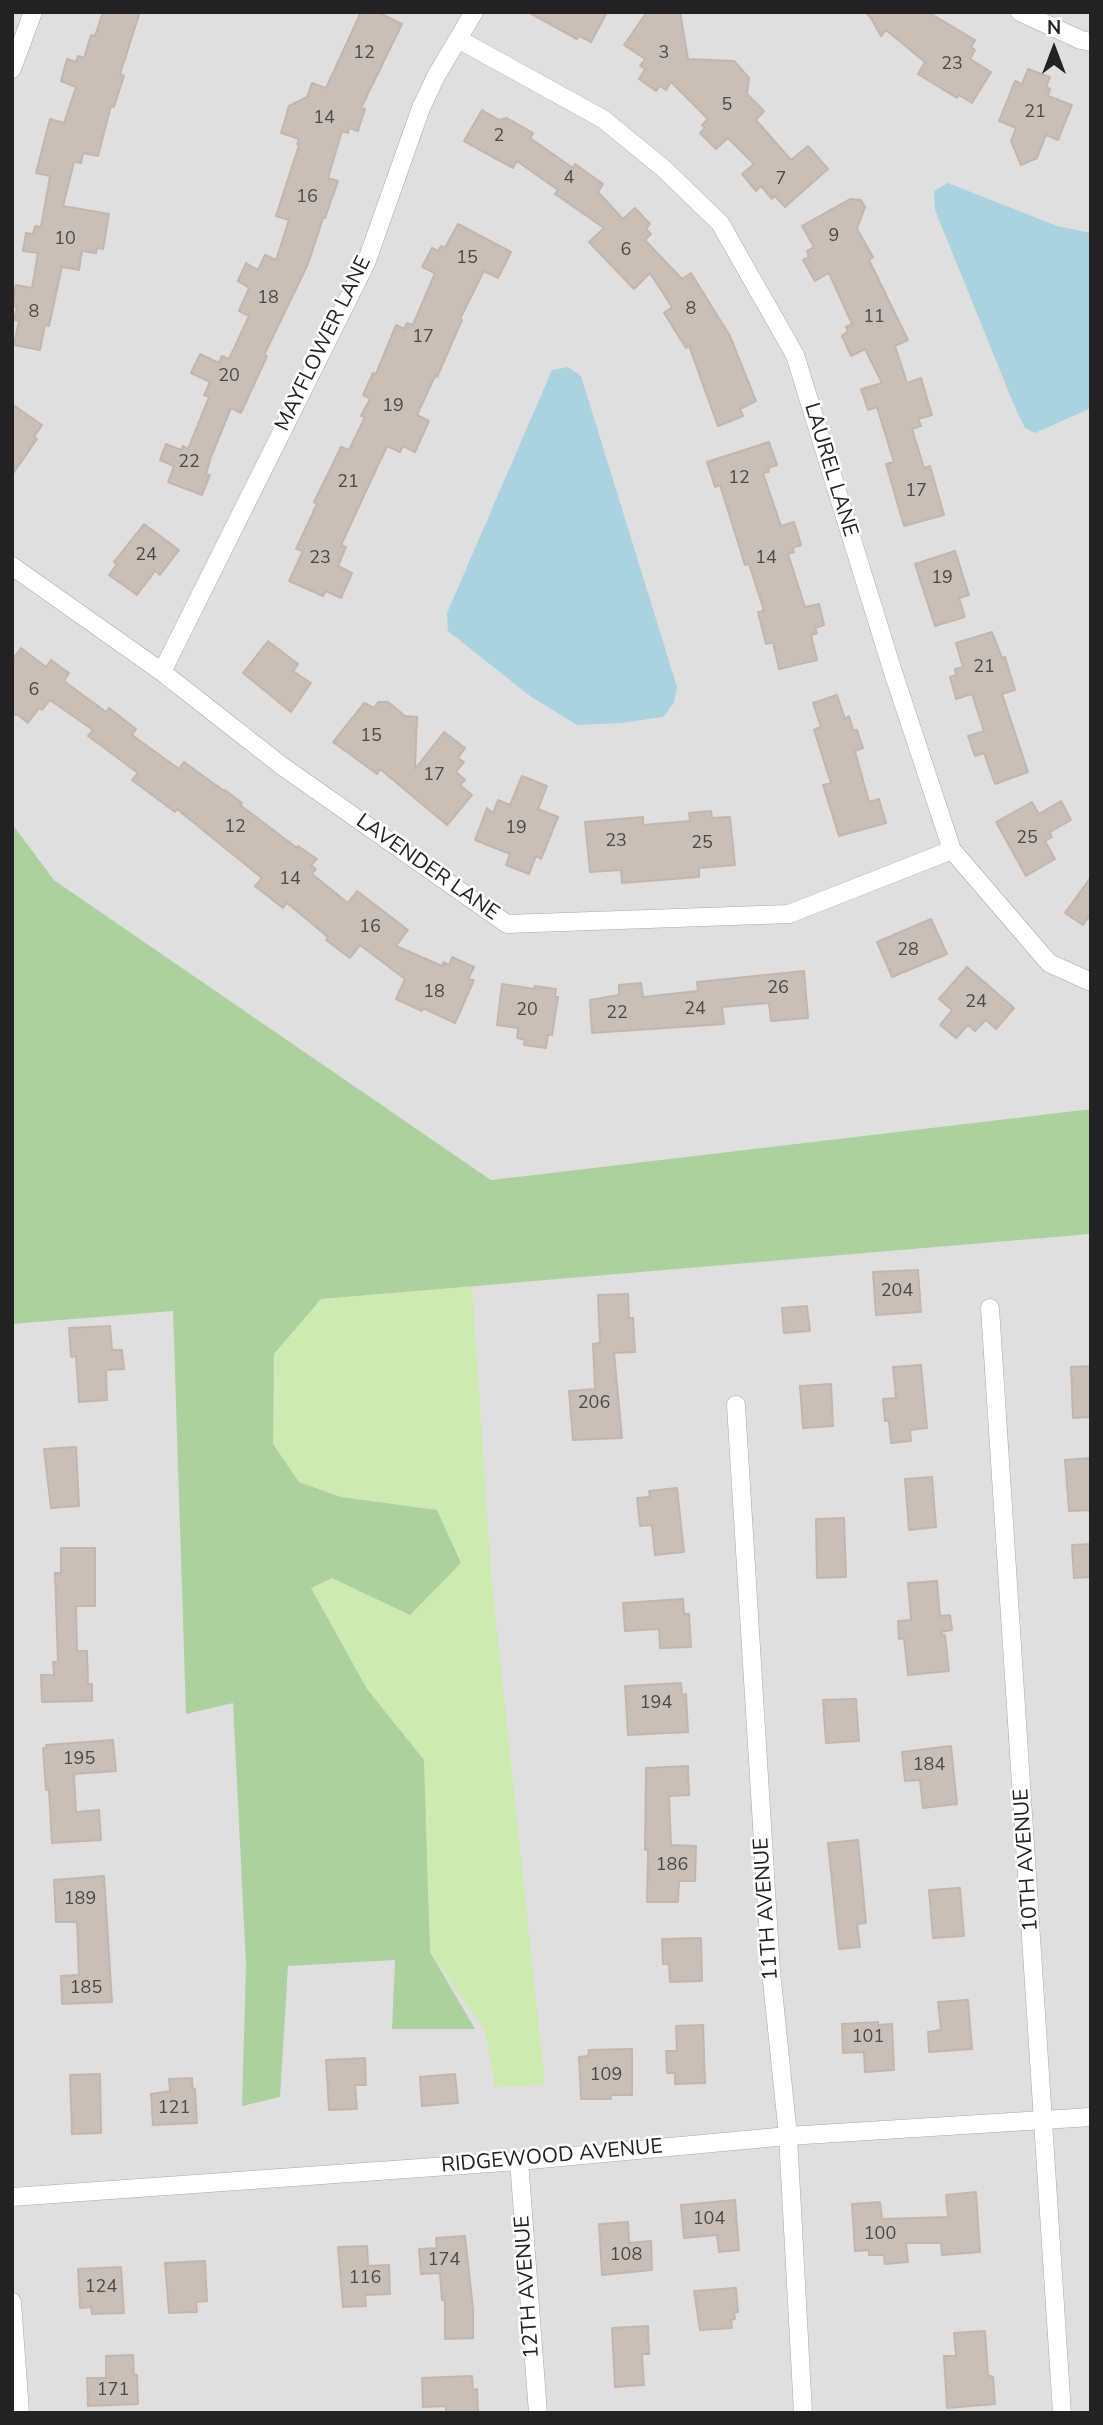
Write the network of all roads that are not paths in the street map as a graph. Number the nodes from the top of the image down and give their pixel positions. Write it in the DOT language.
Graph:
graph roads {
  1 [pos="33,12"];
  2 [pos="474,12"];
  3 [pos="1020,12"];
  4 [pos="458,38"];
  5 [pos="1091,42"];
  6 [pos="12,69"];
  7 [pos="12,566"];
  8 [pos="162,672"];
  9 [pos="952,850"];
  10 [pos="1091,982"];
  11 [pos="990,1308"];
  12 [pos="736,1405"];
  13 [pos="1091,2117"];
  14 [pos="1044,2122"];
  15 [pos="788,2136"];
  16 [pos="519,2161"];
  17 [pos="12,2197"];
  18 [pos="12,2302"];
  19 [pos="20,2413"];
  20 [pos="538,2413"];
  21 [pos="803,2413"];
  22 [pos="1062,2413"];
  1 -- 6 [label="street"];
  2 -- 4 [label="street, MAYFLOWER LANE"];
  3 -- 5 [label="street"];
  4 -- 8 [label="street, MAYFLOWER LANE"];
  4 -- 9 [label="street, LAUREL LANE"];
  7 -- 8 [label="street, LAVENDER LANE"];
  8 -- 9 [label="street, LAVENDER LANE"];
  9 -- 10 [label="street, LAUREL LANE"];
  11 -- 14 [label="street, 10TH AVENUE"];
  12 -- 15 [label="street, 11TH AVENUE"];
  13 -- 14 [label="street, RIDGEWOOD AVENUE"];
  14 -- 15 [label="street, RIDGEWOOD AVENUE"];
  14 -- 22 [label="street, 10TH AVENUE"];
  15 -- 16 [label="street, RIDGEWOOD AVENUE"];
  15 -- 21 [label="street, 11TH AVENUE"];
  16 -- 17 [label="street, RIDGEWOOD AVENUE"];
  16 -- 20 [label="street, 12TH AVENUE"];
  18 -- 19 [label="street"];
}
